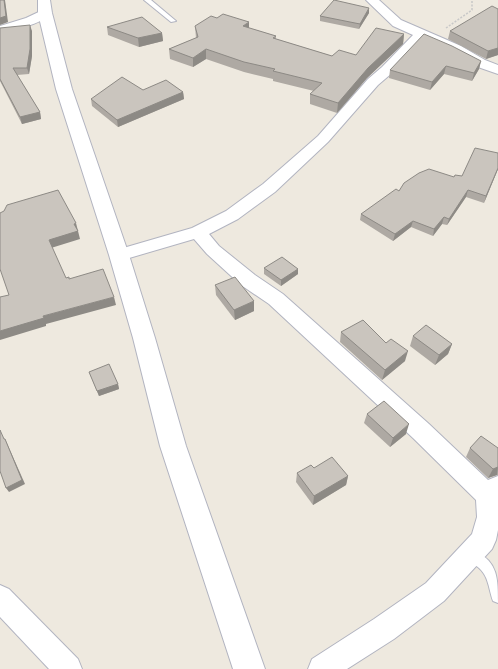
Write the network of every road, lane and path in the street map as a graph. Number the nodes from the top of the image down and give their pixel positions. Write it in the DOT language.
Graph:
graph roads {
  1 [pos="147,0"];
  2 [pos="372,0"];
  3 [pos="472,0"];
  4 [pos="44,7"];
  5 [pos="173,21"];
  6 [pos="0,30"];
  7 [pos="426,36"];
  8 [pos="498,70"];
  9 [pos="198,232"];
  10 [pos="119,254"];
  11 [pos="493,492"];
  12 [pos="463,563"];
  13 [pos="498,596"];
  14 [pos="0,598"];
  15 [pos="68,669"];
  16 [pos="250,669"];
  17 [pos="322,669"];
  1 -- 5 [label="lane"];
  2 -- 7 [label="street"];
  3 -- 7 [label="path"];
  4 -- 6 [label="street"];
  4 -- 10 [label="street"];
  7 -- 8 [label="street"];
  7 -- 9 [label="street"];
  9 -- 10 [label="street"];
  9 -- 11 [label="street"];
  10 -- 16 [label="street"];
  11 -- 12 [label="street"];
  12 -- 13 [label="lane"];
  12 -- 17 [label="street"];
  14 -- 15 [label="street"];
}
